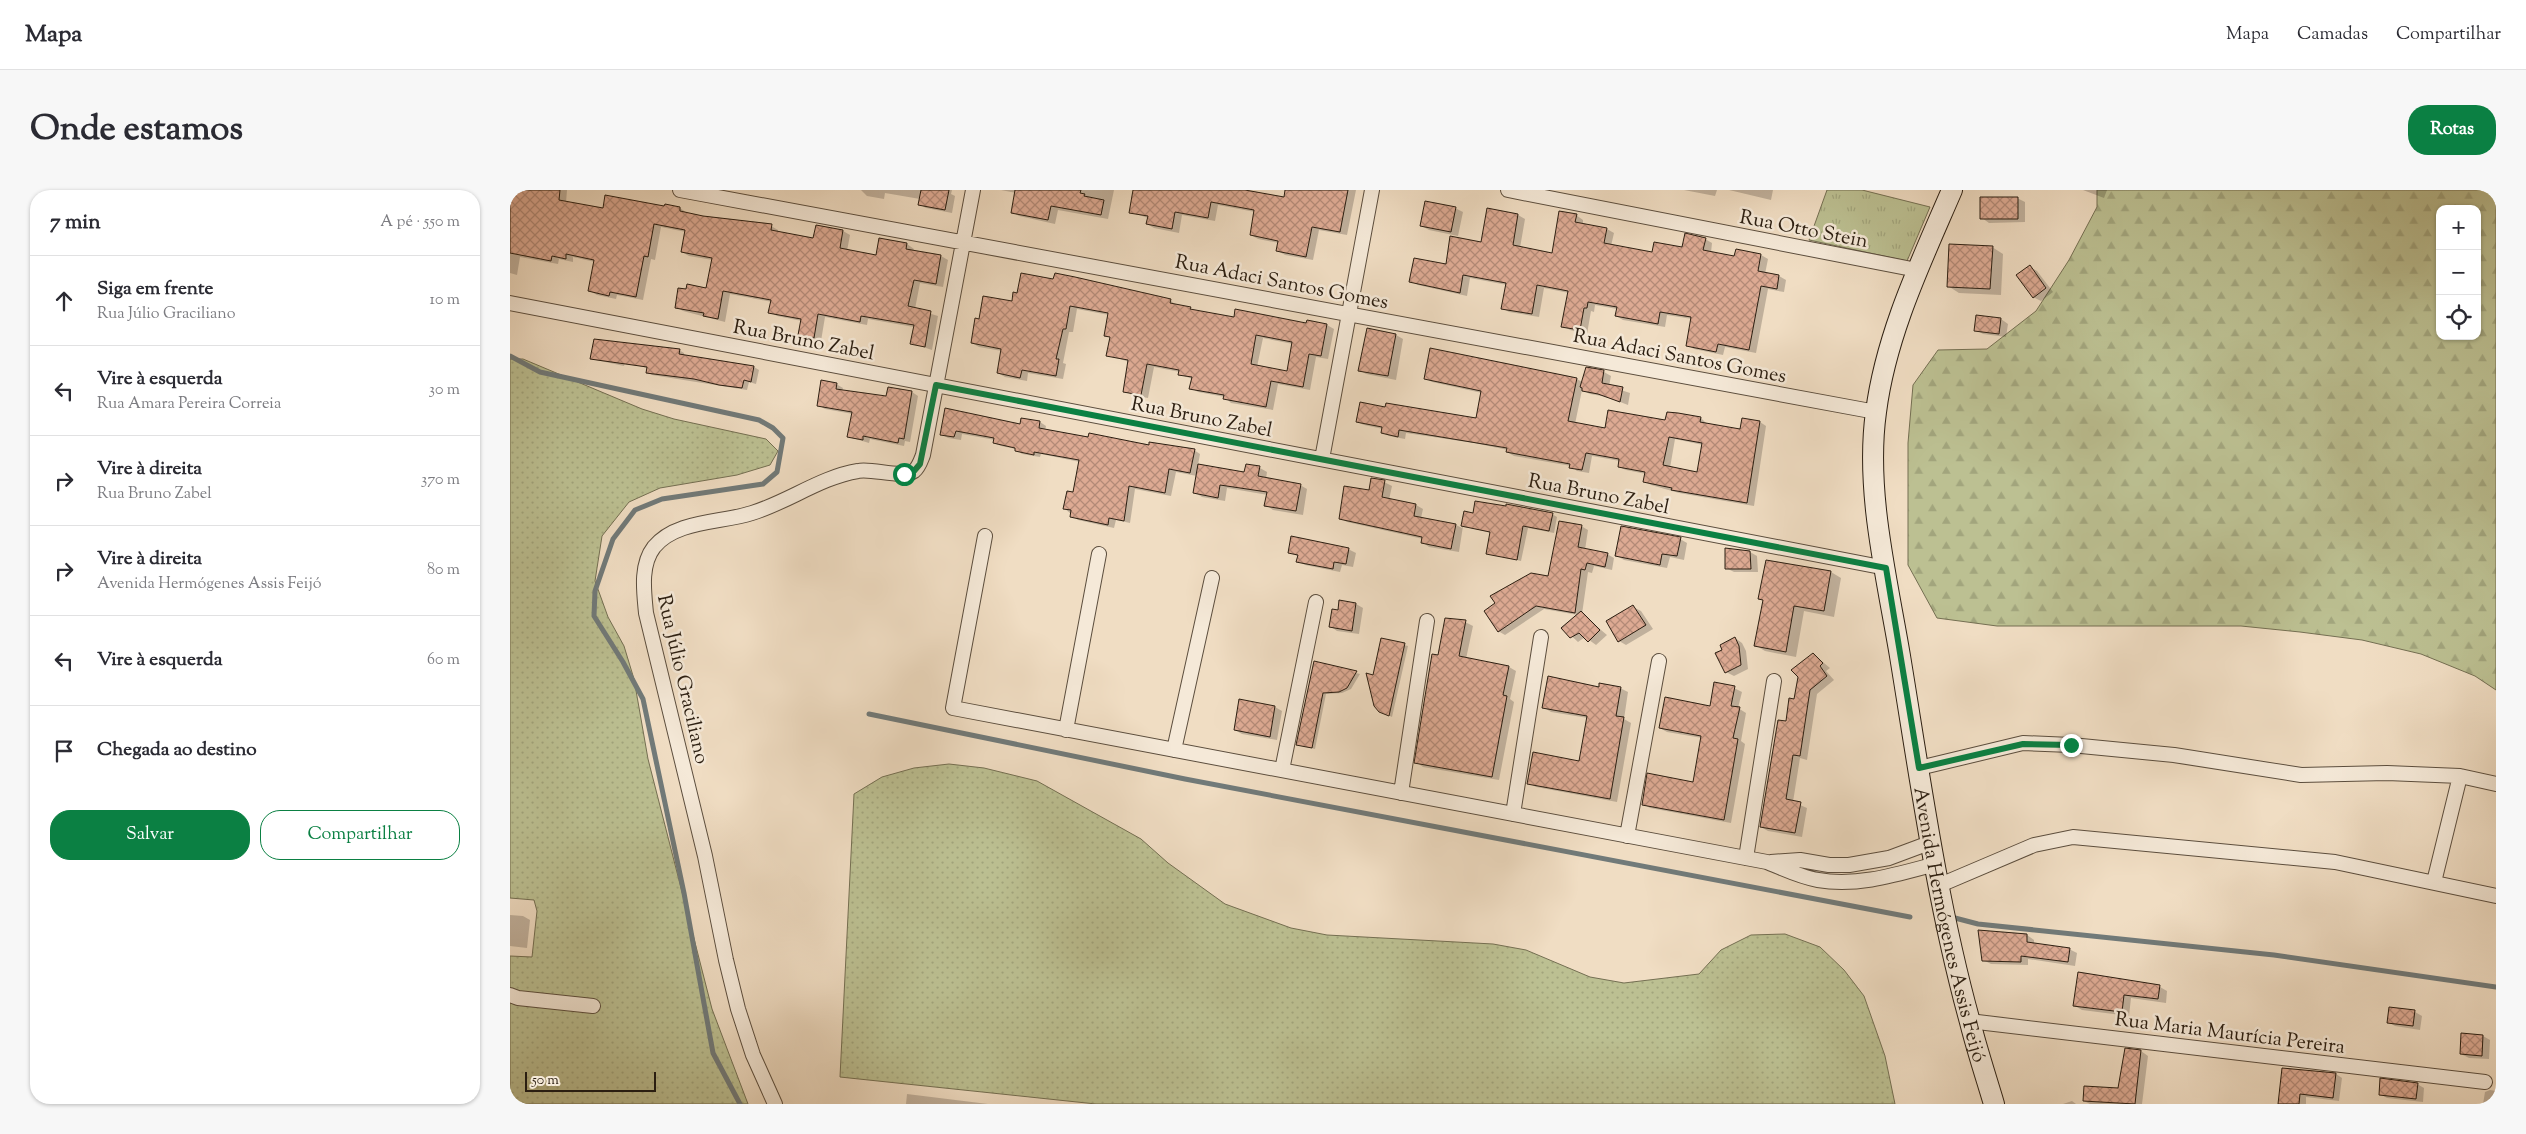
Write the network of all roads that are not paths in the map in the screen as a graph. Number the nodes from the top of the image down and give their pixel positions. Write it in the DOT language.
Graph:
graph roads {
  1 [pos="680,190"];
  2 [pos="973,190"];
  3 [pos="1372,190"];
  4 [pos="1508,190"];
  5 [pos="1952,190"];
  6 [pos="962,242"];
  7 [pos="1917,270"];
  8 [pos="510,303"];
  9 [pos="1349,314"];
  10 [pos="936,385"];
  11 [pos="1876,412"];
  12 [pos="1322,460"];
  13 [pos="985,536"];
  14 [pos="1099,554"];
  15 [pos="1886,568"];
  16 [pos="1212,578"];
  17 [pos="1316,602"];
  18 [pos="1427,621"];
  19 [pos="1542,637"];
  20 [pos="1659,660"];
  21 [pos="1774,680"];
  22 [pos="1066,730"];
  23 [pos="1174,750"];
  24 [pos="1919,768"];
  25 [pos="1282,770"];
  26 [pos="2460,776"];
  27 [pos="2496,784"];
  28 [pos="1401,793"];
  29 [pos="1513,814"];
  30 [pos="1627,836"];
  31 [pos="1932,842"];
  32 [pos="1746,858"];
  33 [pos="1767,862"];
  34 [pos="1936,864"];
  35 [pos="2434,882"];
  36 [pos="1940,885"];
  37 [pos="2496,896"];
  38 [pos="510,995"];
  39 [pos="593,1006"];
  40 [pos="1970,1022"];
  41 [pos="2485,1082"];
  42 [pos="775,1104"];
  43 [pos="1994,1104"];
  1 -- 6 [label="street, Rua Adaci Santos Gomes"];
  2 -- 6 [label="street"];
  3 -- 9 [label="street"];
  4 -- 7 [label="street, Rua Otto Stein"];
  5 -- 7 [label="main road, Avenida Hermógenes Assis Feijó"];
  6 -- 9 [label="street, Rua Adaci Santos Gomes"];
  6 -- 10 [label="street"];
  7 -- 11 [label="main road, Avenida Hermógenes Assis Feijó"];
  8 -- 10 [label="street, Rua Bruno Zabel"];
  9 -- 11 [label="street, Rua Adaci Santos Gomes"];
  9 -- 12 [label="street"];
  10 -- 12 [label="street, Rua Bruno Zabel"];
  10 -- 42 [label="street, Rua Júlio Graciliano"];
  11 -- 15 [label="main road, Avenida Hermógenes Assis Feijó"];
  12 -- 15 [label="street, Rua Bruno Zabel"];
  13 -- 22 [label="street"];
  14 -- 22 [label="street"];
  15 -- 24 [label="main road, Avenida Hermógenes Assis Feijó"];
  16 -- 23 [label="street"];
  17 -- 25 [label="street"];
  18 -- 28 [label="street"];
  19 -- 29 [label="street"];
  20 -- 30 [label="street"];
  21 -- 32 [label="street"];
  22 -- 23 [label="street"];
  23 -- 25 [label="street"];
  24 -- 26 [label="street"];
  24 -- 31 [label="main road, Avenida Hermógenes Assis Feijó"];
  25 -- 28 [label="street"];
  26 -- 27 [label="street"];
  26 -- 35 [label="street"];
  28 -- 29 [label="street"];
  29 -- 30 [label="street"];
  30 -- 32 [label="street"];
  31 -- 33 [label="street"];
  31 -- 34 [label="main road, Avenida Hermógenes Assis Feijó"];
  32 -- 33 [label="street"];
  33 -- 34 [label="street"];
  34 -- 36 [label="main road, Avenida Hermógenes Assis Feijó"];
  35 -- 36 [label="street"];
  35 -- 37 [label="street"];
  36 -- 40 [label="main road, Avenida Hermógenes Assis Feijó"];
  38 -- 39 [label="street"];
  40 -- 41 [label="street, Rua Maria Maurícia Pereira"];
  40 -- 43 [label="main road, Avenida Hermógenes Assis Feijó"];
}
